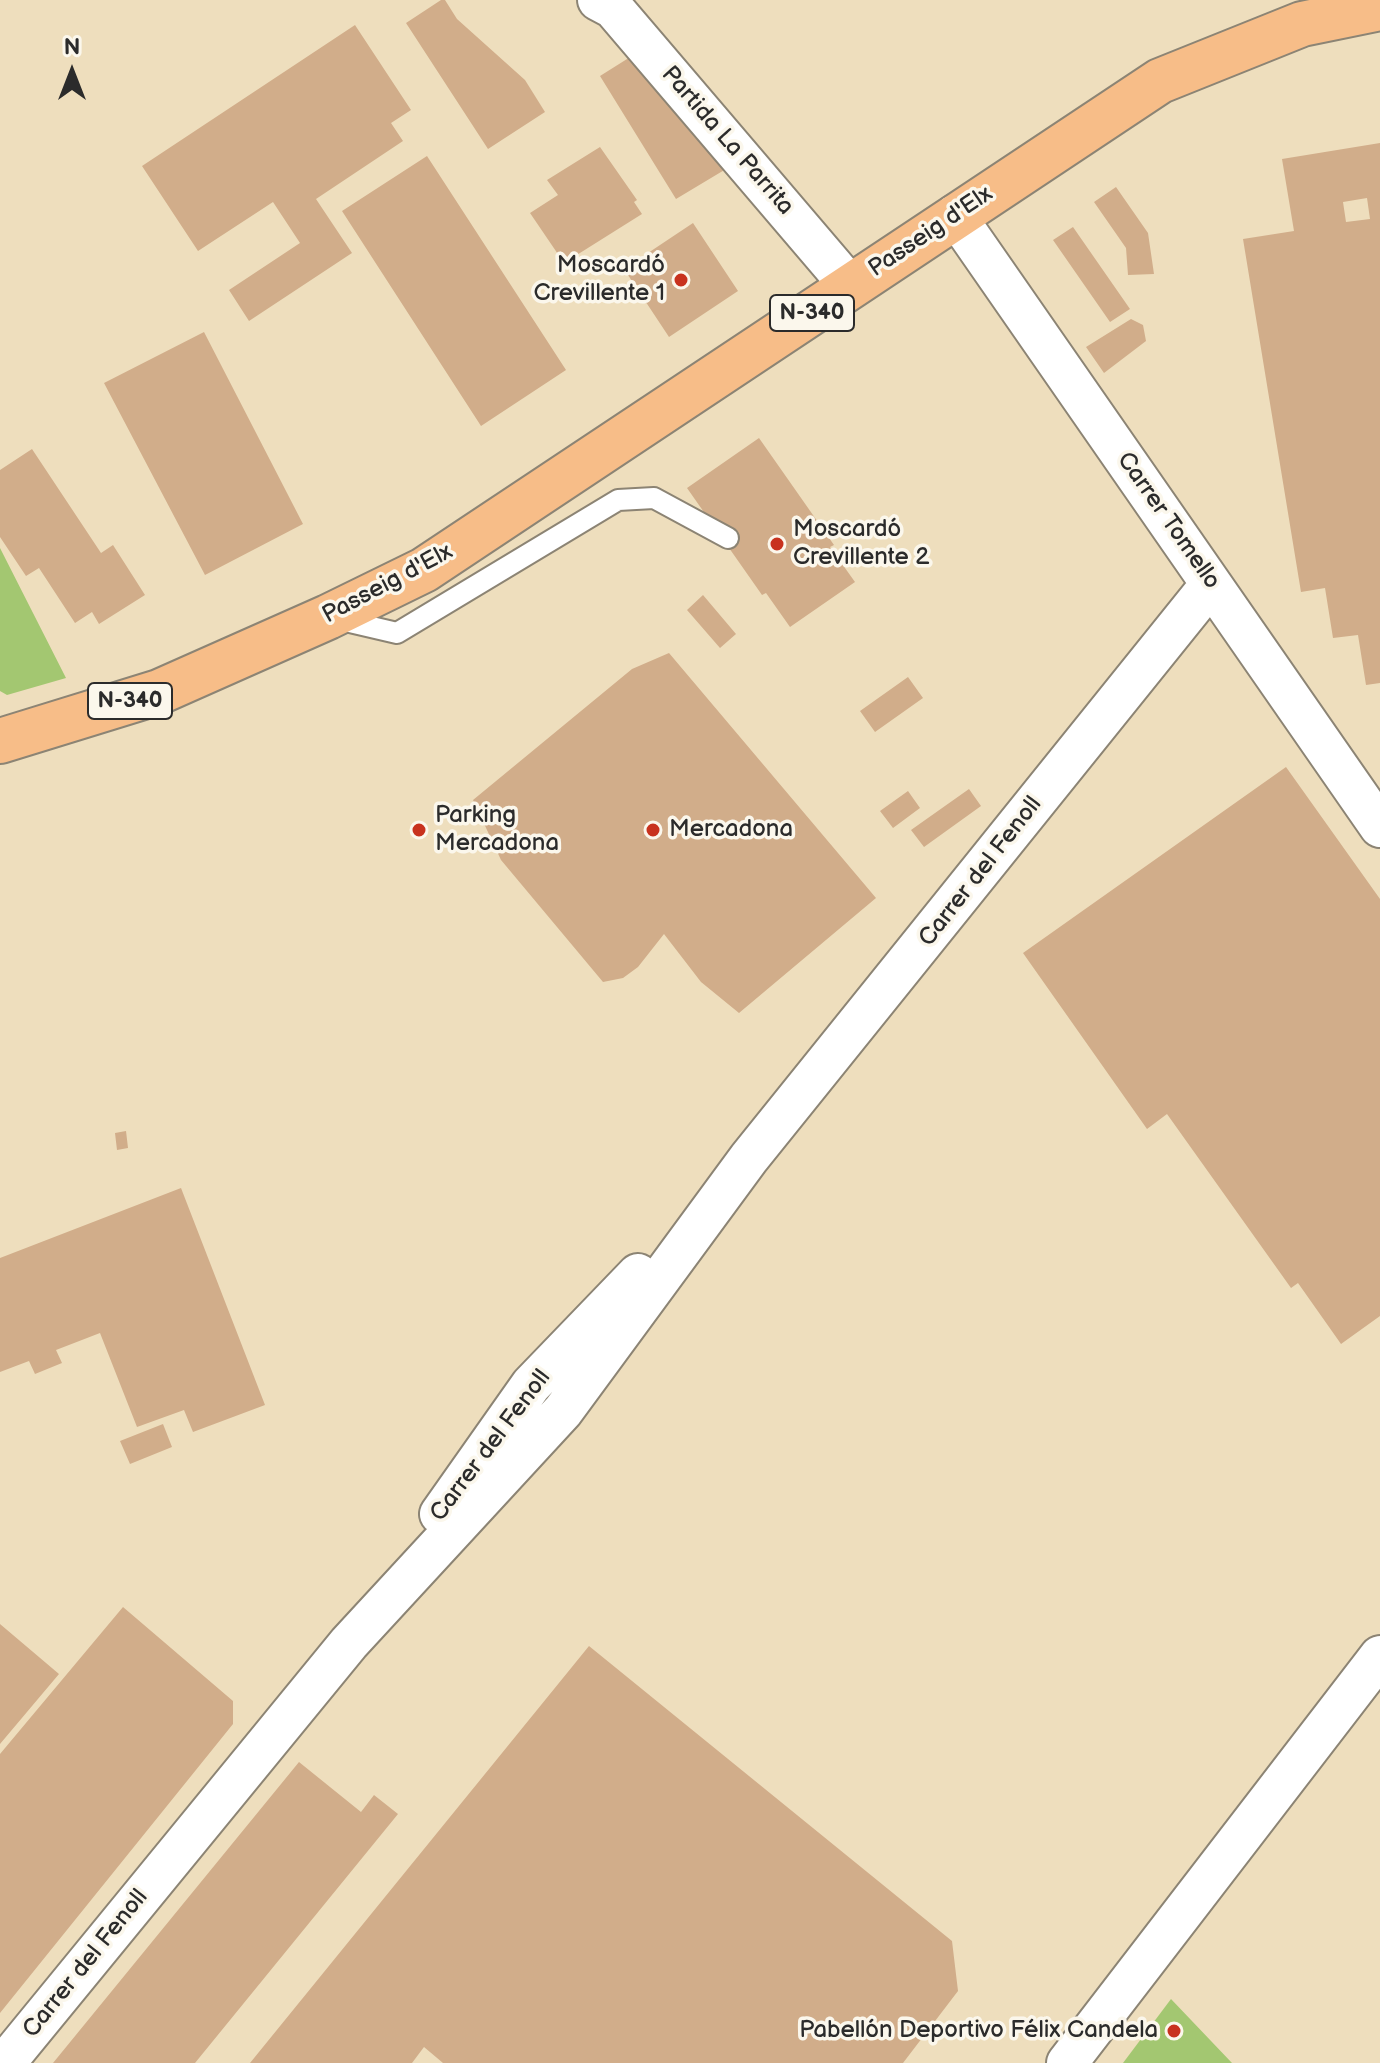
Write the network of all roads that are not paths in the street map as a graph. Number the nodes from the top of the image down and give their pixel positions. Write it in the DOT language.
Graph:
graph roads {
  1 [pos="598,0"];
  2 [pos="1380,8"];
  3 [pos="955,215"];
  4 [pos="851,287"];
  5 [pos="728,538"];
  6 [pos="1211,584"];
  7 [pos="328,617"];
  8 [pos="256,649"];
  9 [pos="0,720"];
  10 [pos="0,741"];
  11 [pos="1380,827"];
  12 [pos="1380,1656"];
  13 [pos="5,2063"];
  14 [pos="1067,2063"];
  1 -- 4 [label="street, Partida La Parrita"];
  2 -- 3 [label="highway, Passeig d'Elx / N-340"];
  3 -- 4 [label="highway, Passeig d'Elx / N-340"];
  3 -- 6 [label="street, Carrer Tomello"];
  4 -- 7 [label="highway, Passeig d'Elx / N-340"];
  5 -- 7 [label="lane"];
  6 -- 11 [label="street, Carrer Tomello"];
  6 -- 13 [label="street, Carrer del Fenoll"];
  7 -- 8 [label="highway, Passeig d'Elx / N-340"];
  8 -- 9 [label="highway, Passeig d'Elx / N-340"];
  8 -- 10 [label="highway, Passeig d'Elx / N-340"];
  12 -- 14 [label="street"];
}
